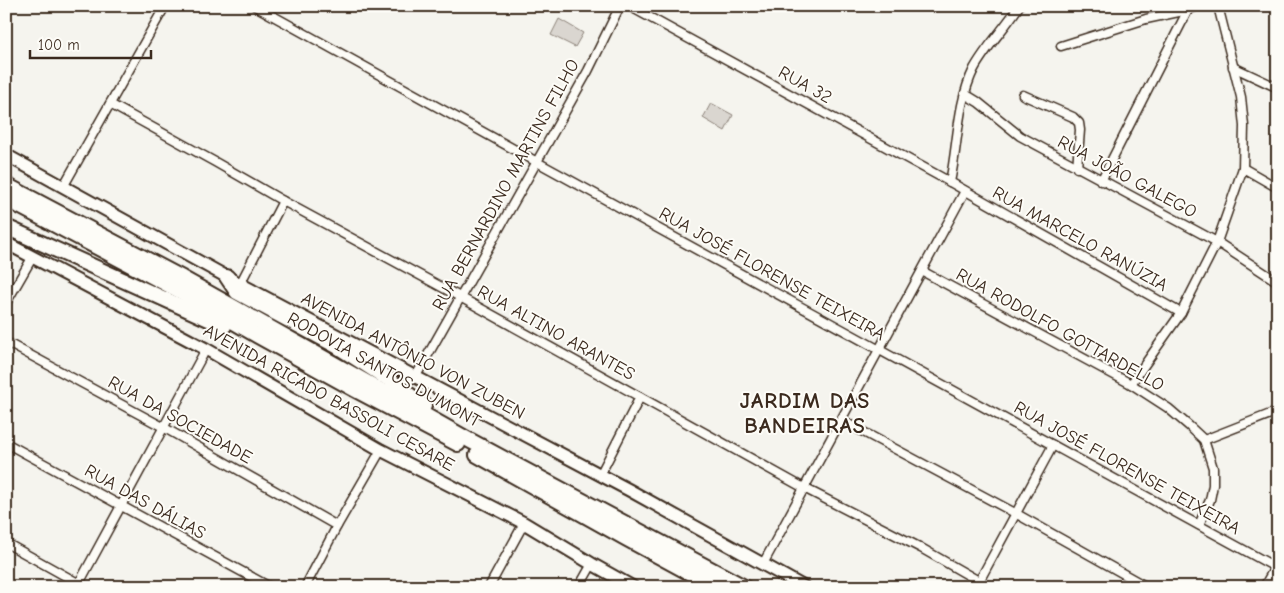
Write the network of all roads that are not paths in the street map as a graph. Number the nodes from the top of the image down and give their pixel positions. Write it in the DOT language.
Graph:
graph roads {
  1 [pos="165,6"];
  2 [pos="255,6"];
  3 [pos="620,6"];
  4 [pos="629,6"];
  5 [pos="1018,6"];
  6 [pos="1198,6"];
  7 [pos="1218,6"];
  8 [pos="1188,10"];
  9 [pos="1061,46"];
  10 [pos="1233,67"];
  11 [pos="1278,88"];
  12 [pos="965,94"];
  13 [pos="1023,95"];
  14 [pos="110,104"];
  15 [pos="6,155"];
  16 [pos="537,162"];
  17 [pos="1077,168"];
  18 [pos="1243,168"];
  19 [pos="1101,181"];
  20 [pos="950,182"];
  21 [pos="6,185"];
  22 [pos="64,186"];
  23 [pos="1278,188"];
  24 [pos="965,191"];
  25 [pos="6,199"];
  26 [pos="283,201"];
  27 [pos="6,227"];
  28 [pos="1217,242"];
  29 [pos="6,243"];
  30 [pos="32,258"];
  31 [pos="922,271"];
  32 [pos="234,280"];
  33 [pos="1278,282"];
  34 [pos="460,297"];
  35 [pos="6,304"];
  36 [pos="1180,313"];
  37 [pos="258,336"];
  38 [pos="6,342"];
  39 [pos="206,349"];
  40 [pos="879,350"];
  41 [pos="416,376"];
  42 [pos="1131,384"];
  43 [pos="640,397"];
  44 [pos="1278,411"];
  45 [pos="841,420"];
  46 [pos="163,427"];
  47 [pos="469,440"];
  48 [pos="1204,440"];
  49 [pos="6,443"];
  50 [pos="1053,445"];
  51 [pos="381,450"];
  52 [pos="600,476"];
  53 [pos="804,488"];
  54 [pos="121,506"];
  55 [pos="1015,513"];
  56 [pos="524,523"];
  57 [pos="1199,525"];
  58 [pos="338,526"];
  59 [pos="6,543"];
  60 [pos="592,564"];
  61 [pos="762,564"];
  62 [pos="1276,564"];
  63 [pos="978,584"];
  64 [pos="80,586"];
  65 [pos="270,587"];
  66 [pos="305,587"];
  67 [pos="489,587"];
  68 [pos="579,587"];
  69 [pos="633,587"];
  70 [pos="716,587"];
  71 [pos="744,587"];
  72 [pos="804,587"];
  73 [pos="989,587"];
  74 [pos="1147,587"];
  75 [pos="1264,587"];
  1 -- 14 [label="street"];
  2 -- 16 [label="street, RUA JOSÉ FLORENSE TEIXEIRA"];
  3 -- 16 [label="street, RUA BERNARDINO MARTINS FILHO"];
  4 -- 20 [label="street, RUA 32"];
  5 -- 12 [label="street"];
  6 -- 8 [label="street"];
  7 -- 10 [label="street"];
  8 -- 9 [label="street"];
  8 -- 19 [label="street"];
  10 -- 11 [label="street"];
  10 -- 18 [label="street"];
  12 -- 17 [label="street, RUA JOÃO GALEGO"];
  12 -- 20 [label="street"];
  13 -- 17 [label="street"];
  14 -- 22 [label="street"];
  14 -- 26 [label="street, RUA ALTINO ARANTES"];
  15 -- 22 [label="street, AVENIDA ANTÔNIO VON ZUBEN"];
  16 -- 34 [label="street, RUA BERNARDINO MARTINS FILHO"];
  16 -- 40 [label="street, RUA JOSÉ FLORENSE TEIXEIRA"];
  17 -- 19 [label="street, RUA JOÃO GALEGO"];
  18 -- 23 [label="street"];
  18 -- 28 [label="street"];
  19 -- 28 [label="street, RUA JOÃO GALEGO"];
  20 -- 24 [label="street, RUA 32"];
  21 -- 47 [label="highway, RODOVIA SANTOS DUMONT"];
  22 -- 32 [label="street, AVENIDA ANTÔNIO VON ZUBEN"];
  24 -- 31 [label="street"];
  24 -- 36 [label="street, RUA MARCELO RANÚZIA"];
  25 -- 37 [label="highway, RODOVIA SANTOS DUMONT"];
  26 -- 32 [label="street"];
  26 -- 34 [label="street, RUA ALTINO ARANTES"];
  27 -- 37 [label="highway"];
  28 -- 33 [label="street, RUA JOÃO GALEGO"];
  28 -- 36 [label="street"];
  29 -- 30 [label="street, AVENIDA RICADO BASSOLI CESARE"];
  30 -- 35 [label="street"];
  30 -- 39 [label="street, AVENIDA RICADO BASSOLI CESARE"];
  31 -- 40 [label="street"];
  31 -- 42 [label="street, RUA RODOLFO GOTTARDELLO"];
  32 -- 41 [label="street, AVENIDA ANTÔNIO VON ZUBEN"];
  32 -- 47 [label="highway"];
  34 -- 41 [label="street, RUA BERNARDINO MARTINS FILHO"];
  34 -- 43 [label="street, RUA ALTINO ARANTES"];
  36 -- 42 [label="street"];
  37 -- 70 [label="highway, RODOVIA SANTOS DUMONT"];
  38 -- 46 [label="street, RUA DA SOCIEDADE"];
  39 -- 46 [label="street"];
  39 -- 51 [label="street, AVENIDA RICADO BASSOLI CESARE"];
  40 -- 45 [label="street"];
  40 -- 50 [label="street, RUA JOSÉ FLORENSE TEIXEIRA"];
  41 -- 52 [label="street, AVENIDA ANTÔNIO VON ZUBEN"];
  42 -- 48 [label="street, RUA RODOLFO GOTTARDELLO"];
  43 -- 52 [label="street"];
  43 -- 53 [label="street, RUA ALTINO ARANTES"];
  44 -- 48 [label="street"];
  45 -- 53 [label="street"];
  45 -- 55 [label="street"];
  46 -- 54 [label="street"];
  46 -- 58 [label="street, RUA DA SOCIEDADE"];
  47 -- 71 [label="highway, RODOVIA SANTOS DUMONT"];
  48 -- 57 [label="street, RUA RODOLFO GOTTARDELLO"];
  49 -- 54 [label="street, RUA DAS DÁLIAS"];
  50 -- 55 [label="street"];
  50 -- 57 [label="street, RUA JOSÉ FLORENSE TEIXEIRA"];
  51 -- 56 [label="street, AVENIDA RICADO BASSOLI CESARE"];
  51 -- 58 [label="street"];
  52 -- 61 [label="street, AVENIDA ANTÔNIO VON ZUBEN"];
  53 -- 61 [label="street"];
  53 -- 63 [label="street, RUA ALTINO ARANTES"];
  54 -- 64 [label="street"];
  54 -- 65 [label="street, RUA DAS DÁLIAS"];
  55 -- 63 [label="street"];
  55 -- 74 [label="street"];
  56 -- 60 [label="street, AVENIDA RICADO BASSOLI CESARE"];
  56 -- 67 [label="street"];
  57 -- 62 [label="street, RUA JOSÉ FLORENSE TEIXEIRA"];
  58 -- 66 [label="street"];
  59 -- 64 [label="street"];
  60 -- 68 [label="street"];
  60 -- 69 [label="street, AVENIDA RICADO BASSOLI CESARE"];
  61 -- 72 [label="street, AVENIDA ANTÔNIO VON ZUBEN"];
  62 -- 75 [label="street"];
  63 -- 73 [label="street, RUA ALTINO ARANTES"];
}
